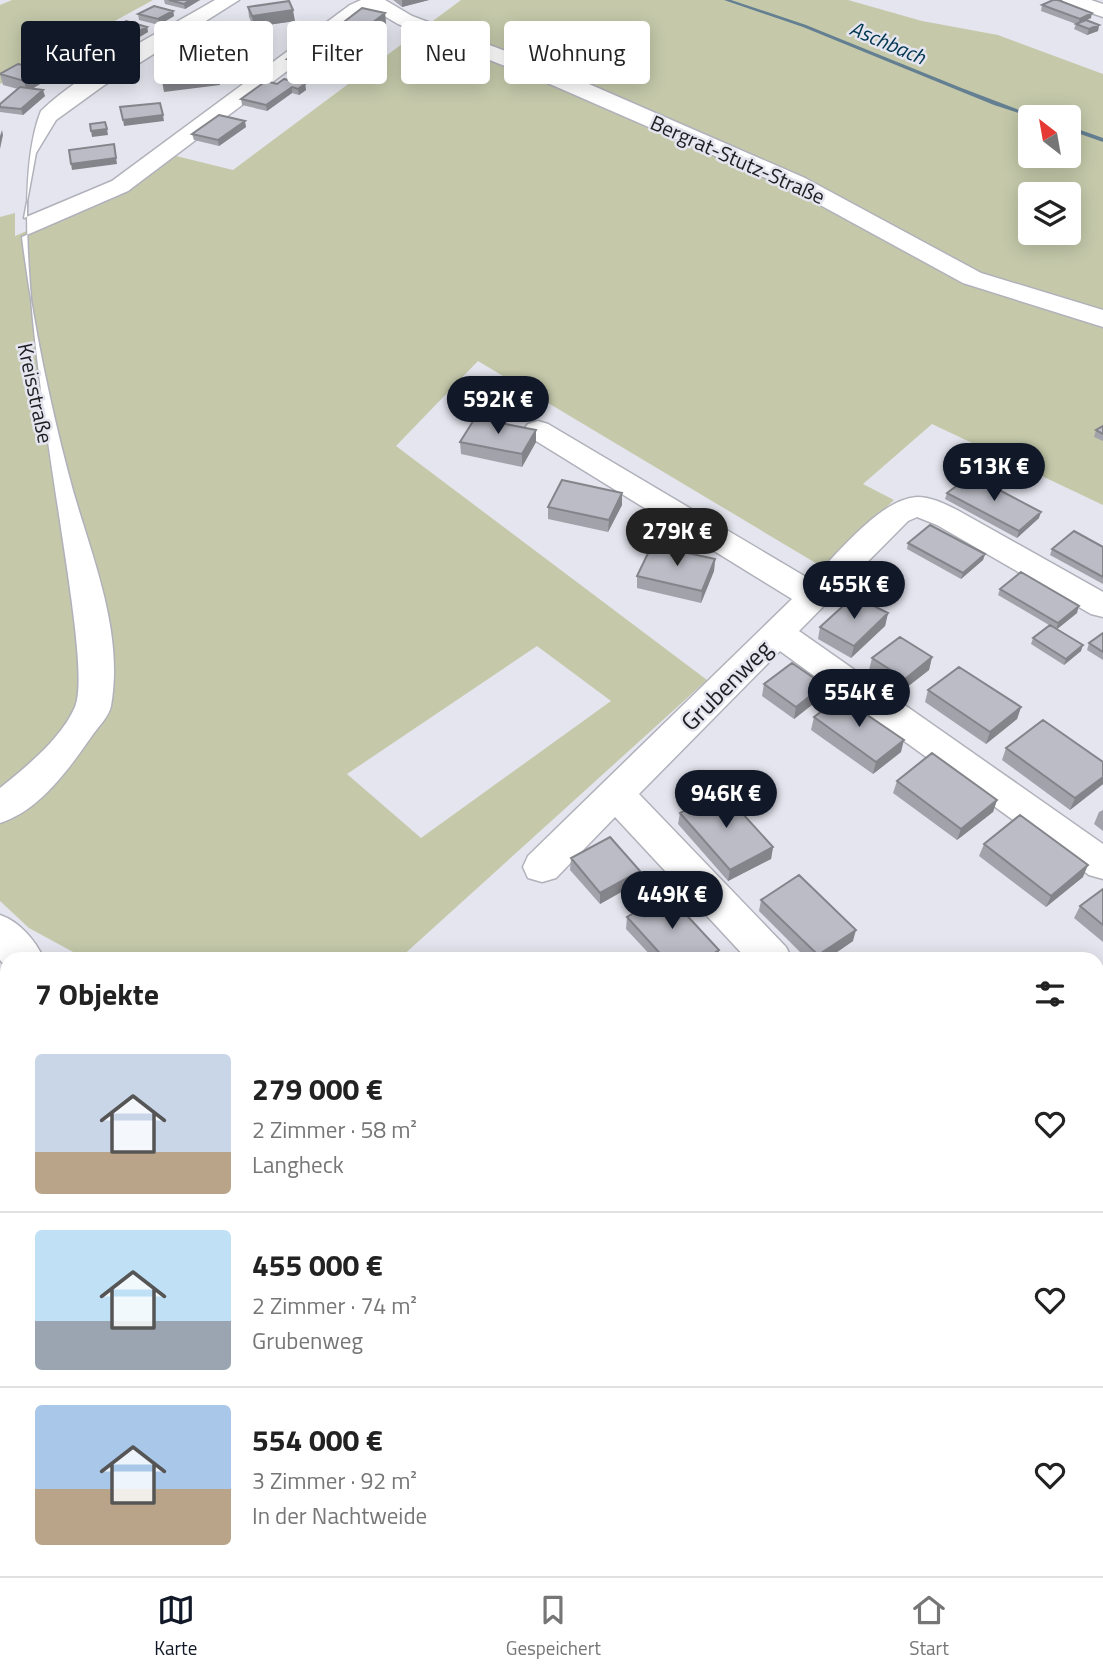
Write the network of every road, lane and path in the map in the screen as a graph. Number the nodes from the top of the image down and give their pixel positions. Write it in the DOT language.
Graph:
graph roads {
  1 [pos="229,0"];
  2 [pos="1072,0"];
  3 [pos="373,1"];
  4 [pos="1103,11"];
  5 [pos="6,204"];
  6 [pos="9,234"];
  7 [pos="1103,319"];
  8 [pos="538,430"];
  9 [pos="814,597"];
  10 [pos="1103,606"];
  11 [pos="778,633"];
  12 [pos="617,795"];
  13 [pos="0,809"];
  14 [pos="1103,864"];
  15 [pos="541,867"];
  16 [pos="0,932"];
  17 [pos="18,952"];
  18 [pos="765,952"];
  1 -- 5 [label="street, Kreisstraße"];
  2 -- 4 [label="street"];
  3 -- 6 [label="street"];
  3 -- 7 [label="street, Bergrat-Stutz-Straße"];
  5 -- 6 [label="street, Kreisstraße"];
  6 -- 13 [label="street, Kreisstraße"];
  8 -- 9 [label="street"];
  9 -- 10 [label="street, Grubenweg"];
  9 -- 11 [label="street, Grubenweg"];
  11 -- 12 [label="street, Grubenweg"];
  11 -- 14 [label="street"];
  12 -- 15 [label="street, Grubenweg"];
  12 -- 18 [label="street"];
  16 -- 17 [label="street"];
}
